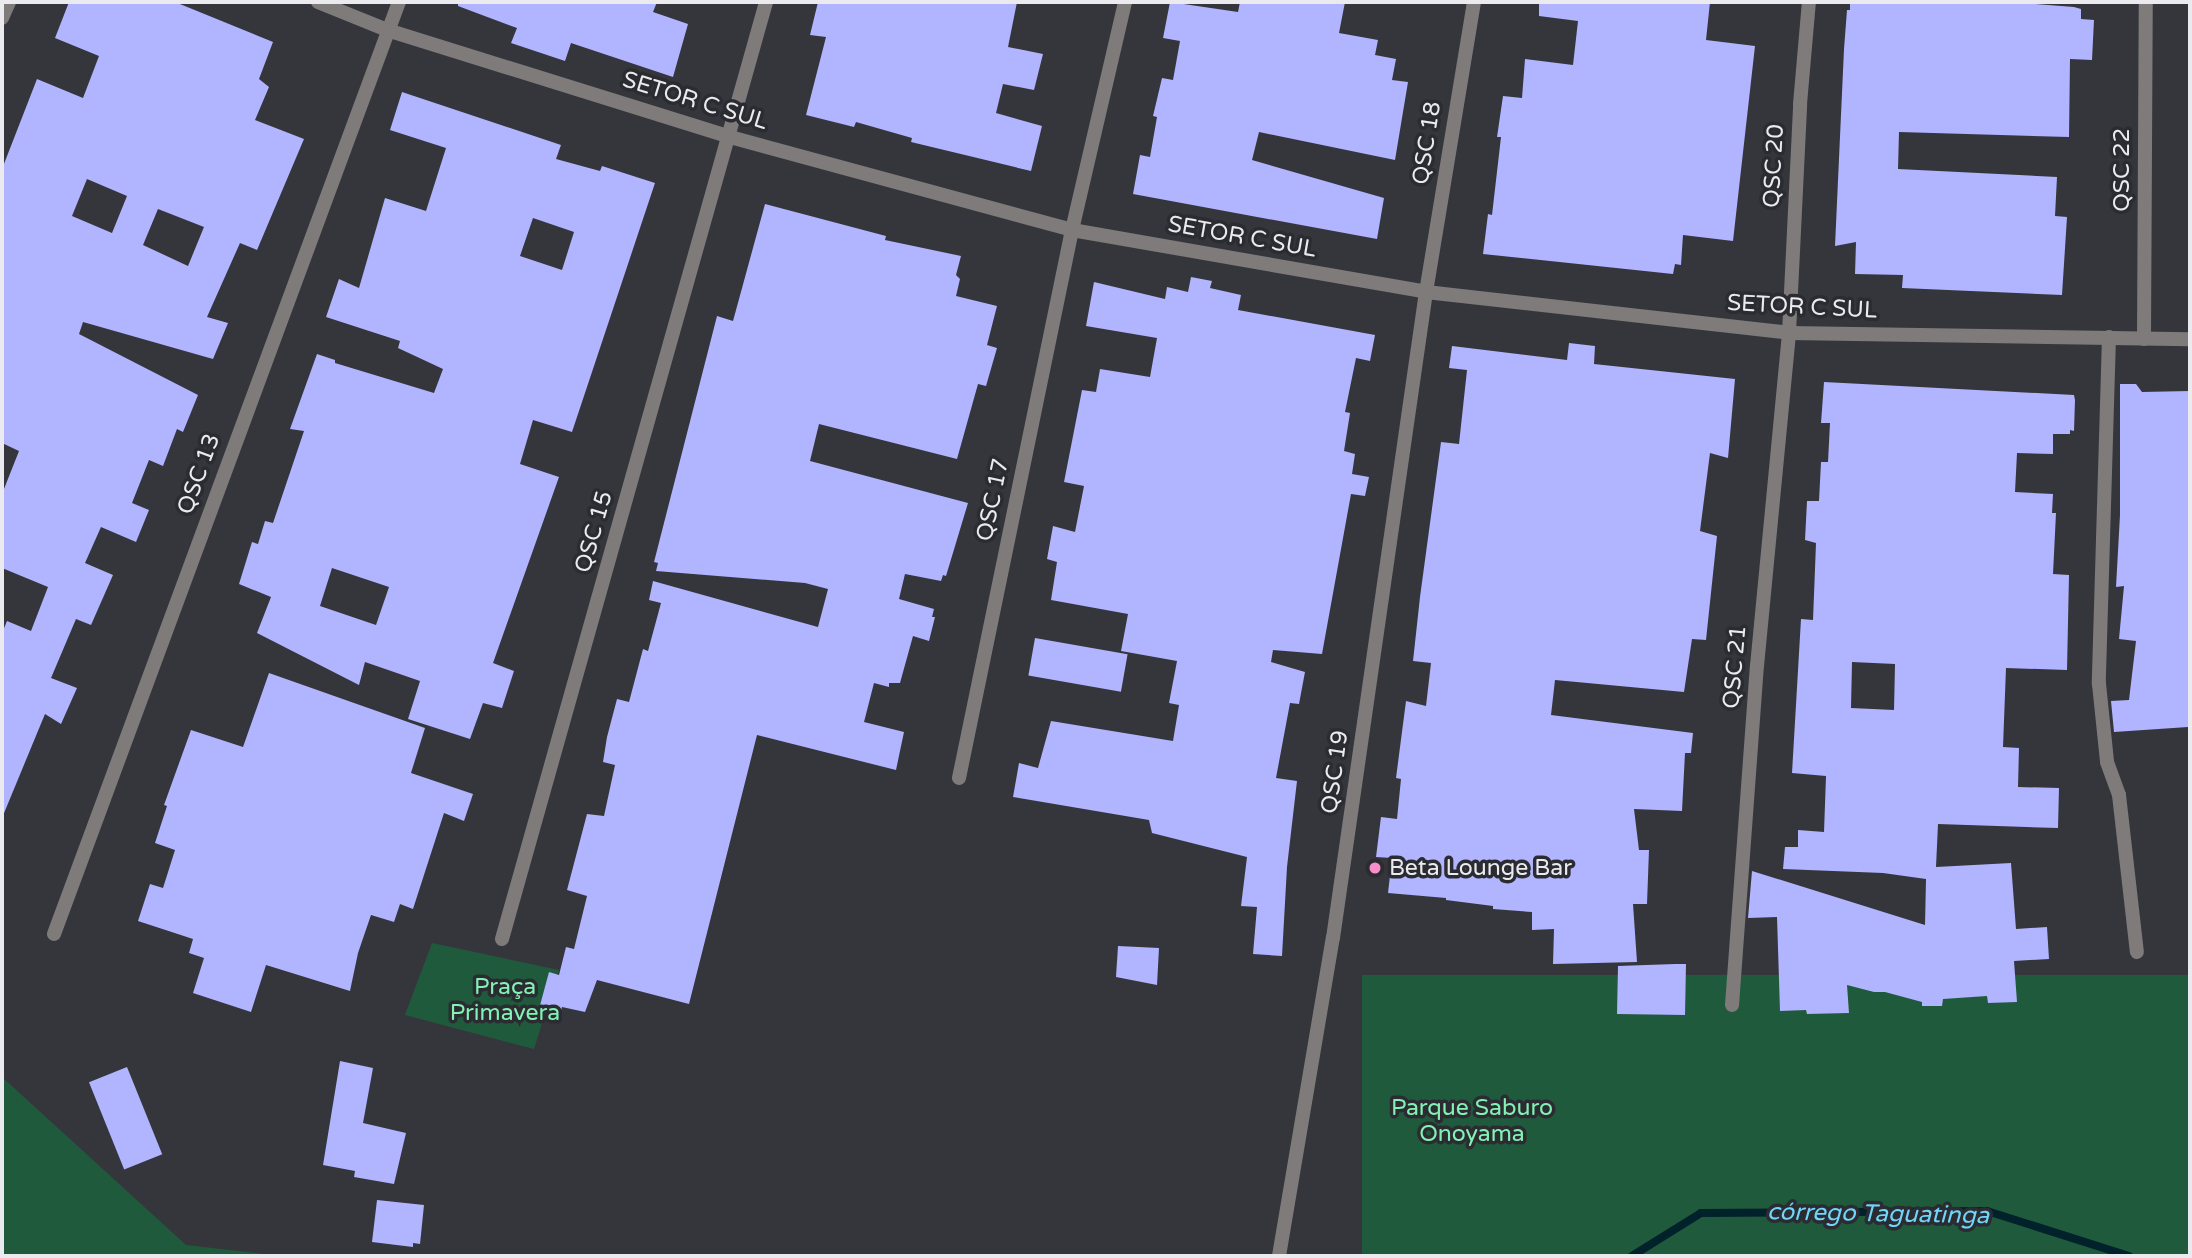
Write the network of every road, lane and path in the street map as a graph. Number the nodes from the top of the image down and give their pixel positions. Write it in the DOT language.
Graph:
graph roads {
  1 [pos="9,2"];
  2 [pos="318,2"];
  3 [pos="398,2"];
  4 [pos="766,2"];
  5 [pos="1125,2"];
  6 [pos="1474,2"];
  7 [pos="1809,2"];
  8 [pos="2146,2"];
  9 [pos="2,18"];
  10 [pos="387,30"];
  11 [pos="730,137"];
  12 [pos="1072,230"];
  13 [pos="1426,292"];
  14 [pos="1789,333"];
  15 [pos="2109,337"];
  16 [pos="2144,339"];
  17 [pos="2190,340"];
  18 [pos="959,778"];
  19 [pos="54,934"];
  20 [pos="502,939"];
  21 [pos="2137,952"];
  22 [pos="1732,1005"];
  23 [pos="1279,1256"];
  1 -- 9 [label="street"];
  2 -- 10 [label="street, SETOR C SUL"];
  3 -- 10 [label="street, QSC 13"];
  4 -- 11 [label="street, QSC 15"];
  5 -- 12 [label="street, QSC 17"];
  6 -- 13 [label="street, QSC 18"];
  7 -- 14 [label="street, QSC 20"];
  8 -- 16 [label="street, QSC 22"];
  10 -- 11 [label="street, SETOR C SUL"];
  10 -- 19 [label="street, QSC 13"];
  11 -- 12 [label="street, SETOR C SUL"];
  11 -- 20 [label="street, QSC 15"];
  12 -- 13 [label="street, SETOR C SUL"];
  12 -- 18 [label="street, QSC 17"];
  13 -- 14 [label="street, SETOR C SUL"];
  13 -- 23 [label="street, QSC 19"];
  14 -- 15 [label="street, SETOR C SUL"];
  14 -- 22 [label="street, QSC 21"];
  15 -- 16 [label="street, SETOR C SUL"];
  15 -- 21 [label="street"];
  16 -- 17 [label="street, SETOR C SUL"];
}
